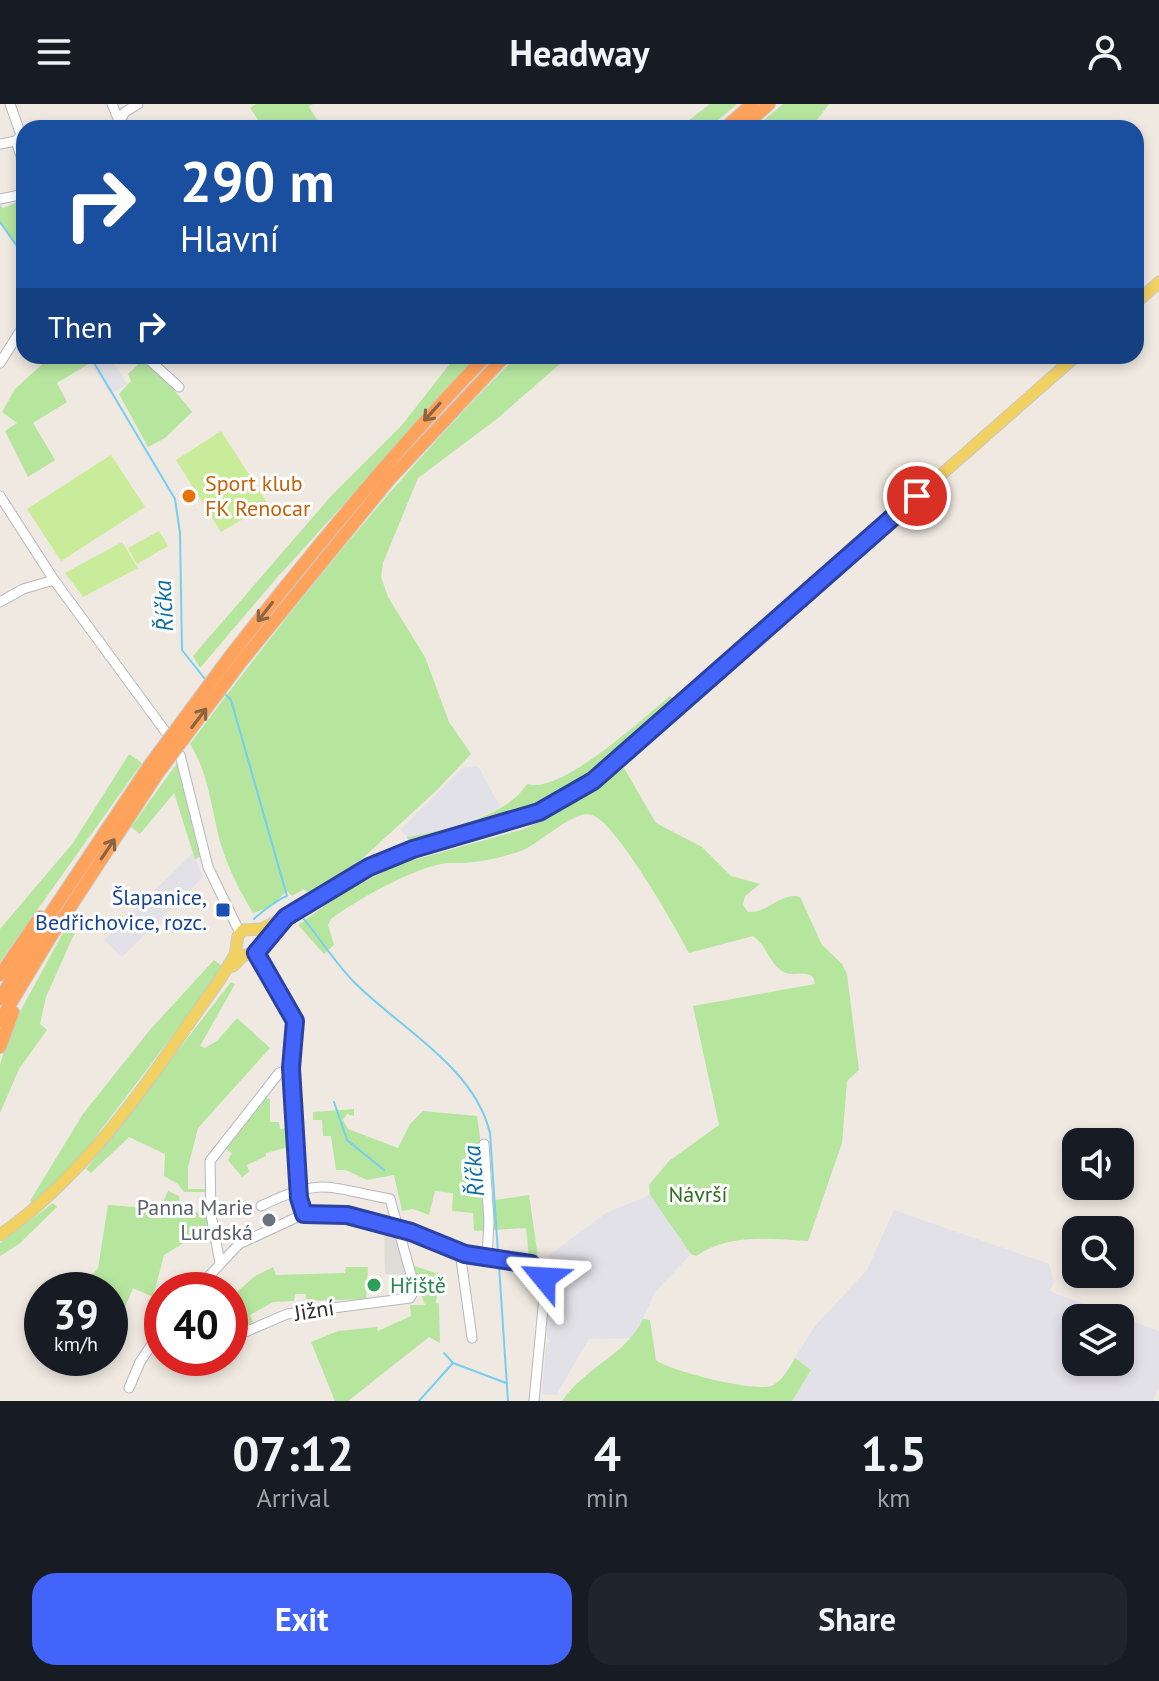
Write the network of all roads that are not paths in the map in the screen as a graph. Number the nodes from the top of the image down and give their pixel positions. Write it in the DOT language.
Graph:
graph roads {
  1 [pos="138,104"];
  2 [pos="752,104"];
  3 [pos="769,104"];
  4 [pos="121,120"];
  5 [pos="734,120"];
  6 [pos="751,120"];
  7 [pos="16,141"];
  8 [pos="0,144"];
  9 [pos="1159,282"];
  10 [pos="1144,296"];
  11 [pos="16,338"];
  12 [pos="0,363"];
  13 [pos="155,364"];
  14 [pos="478,364"];
  15 [pos="498,364"];
  16 [pos="1067,364"];
  17 [pos="179,387"];
  18 [pos="0,496"];
  19 [pos="54,580"];
  20 [pos="0,602"];
  21 [pos="236,659"];
  22 [pos="165,731"];
  23 [pos="180,755"];
  24 [pos="153,770"];
  25 [pos="124,801"];
  26 [pos="286,917"];
  27 [pos="249,930"];
  28 [pos="50,938"];
  29 [pos="263,941"];
  30 [pos="247,951"];
  31 [pos="0,975"];
  32 [pos="0,999"];
  33 [pos="0,1021"];
  34 [pos="0,1047"];
  35 [pos="291,1068"];
  36 [pos="484,1144"];
  37 [pos="298,1188"];
  38 [pos="261,1206"];
  39 [pos="304,1214"];
  40 [pos="399,1228"];
  41 [pos="0,1235"];
  42 [pos="220,1248"];
  43 [pos="232,1251"];
  44 [pos="460,1252"];
  45 [pos="487,1257"];
  46 [pos="220,1263"];
  47 [pos="212,1272"];
  48 [pos="248,1331"];
  49 [pos="472,1338"];
  50 [pos="144,1356"];
  51 [pos="129,1388"];
  52 [pos="534,1401"];
  1 -- 4 [label="street"];
  2 -- 5 [label="highway"];
  3 -- 6 [label="highway"];
  7 -- 8 [label="street"];
  9 -- 10 [label="main road"];
  11 -- 12 [label="street"];
  13 -- 17 [label="street"];
  14 -- 21 [label="highway, one-way"];
  15 -- 21 [label="highway"];
  16 -- 26 [label="main road"];
  18 -- 19 [label="street"];
  19 -- 20 [label="street"];
  19 -- 22 [label="street"];
  21 -- 24 [label="highway, bridge"];
  23 -- 27 [label="street"];
  24 -- 25 [label="highway"];
  28 -- 24 [label="highway, one-way"];
  25 -- 31 [label="highway"];
  25 -- 32 [label="highway"];
  26 -- 27 [label="main road"];
  26 -- 29 [label="main road"];
  27 -- 29 [label="main road"];
  27 -- 30 [label="main road"];
  28 -- 33 [label="highway"];
  28 -- 34 [label="highway"];
  29 -- 30 [label="main road"];
  30 -- 35 [label="street"];
  30 -- 41 [label="main road"];
  35 -- 37 [label="street"];
  35 -- 42 [label="street"];
  36 -- 45 [label="street"];
  37 -- 38 [label="street"];
  37 -- 39 [label="street"];
  37 -- 40 [label="street"];
  39 -- 40 [label="street"];
  39 -- 43 [label="street"];
  40 -- 44 [label="street"];
  40 -- 48 [label="street, Jižní"];
  42 -- 43 [label="street"];
  42 -- 46 [label="street"];
  43 -- 46 [label="street"];
  44 -- 45 [label="street"];
  44 -- 49 [label="street"];
  45 -- 52 [label="street"];
  46 -- 47 [label="street"];
  50 -- 51 [label="street"];
}
